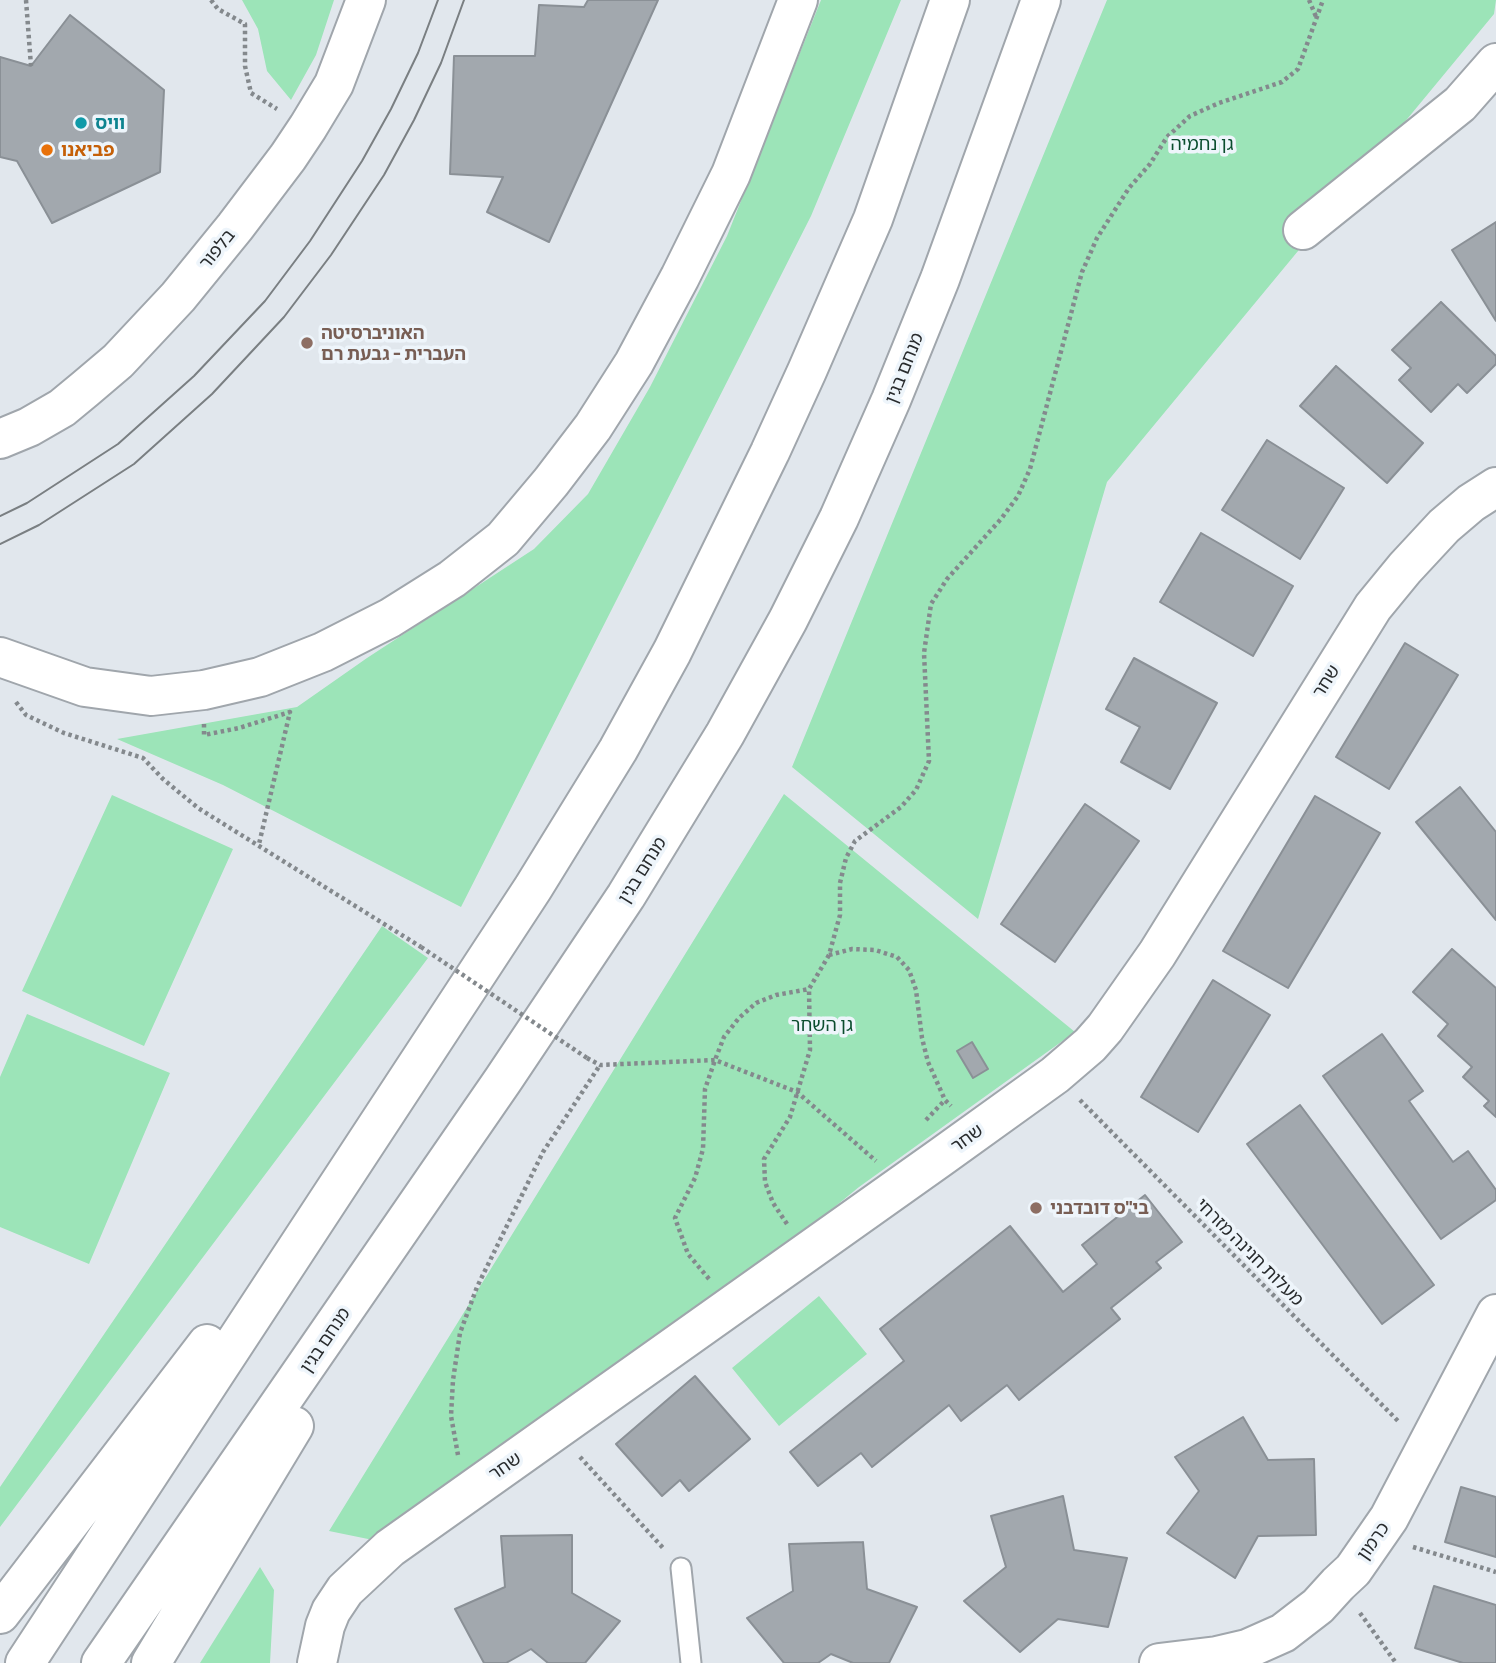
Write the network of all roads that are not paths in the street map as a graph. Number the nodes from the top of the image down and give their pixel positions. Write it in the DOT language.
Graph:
graph roads {
  1 [pos="366,0"];
  2 [pos="799,0"];
  3 [pos="950,0"];
  4 [pos="1041,0"];
  5 [pos="1496,63"];
  6 [pos="1303,230"];
  7 [pos="0,439"];
  8 [pos="1496,487"];
  9 [pos="13,661"];
  10 [pos="503,1080"];
  11 [pos="402,1090"];
  12 [pos="1496,1314"];
  13 [pos="681,1568"];
  14 [pos="0,1615"];
  15 [pos="25,1663"];
  16 [pos="101,1663"];
  17 [pos="151,1663"];
  18 [pos="317,1663"];
  19 [pos="691,1663"];
  20 [pos="1159,1663"];
  1 -- 7 [label="main road, בלפור"];
  2 -- 9 [label="main road"];
  3 -- 11 [label="main road"];
  4 -- 10 [label="main road, מנחם בגין"];
  5 -- 6 [label="main road"];
  8 -- 18 [label="main road, שחר"];
  10 -- 16 [label="main road, מנחם בגין"];
  10 -- 17 [label="main road"];
  11 -- 14 [label="main road"];
  11 -- 15 [label="main road"];
  12 -- 20 [label="main road, כרמון"];
  13 -- 19 [label="lane"];
}
